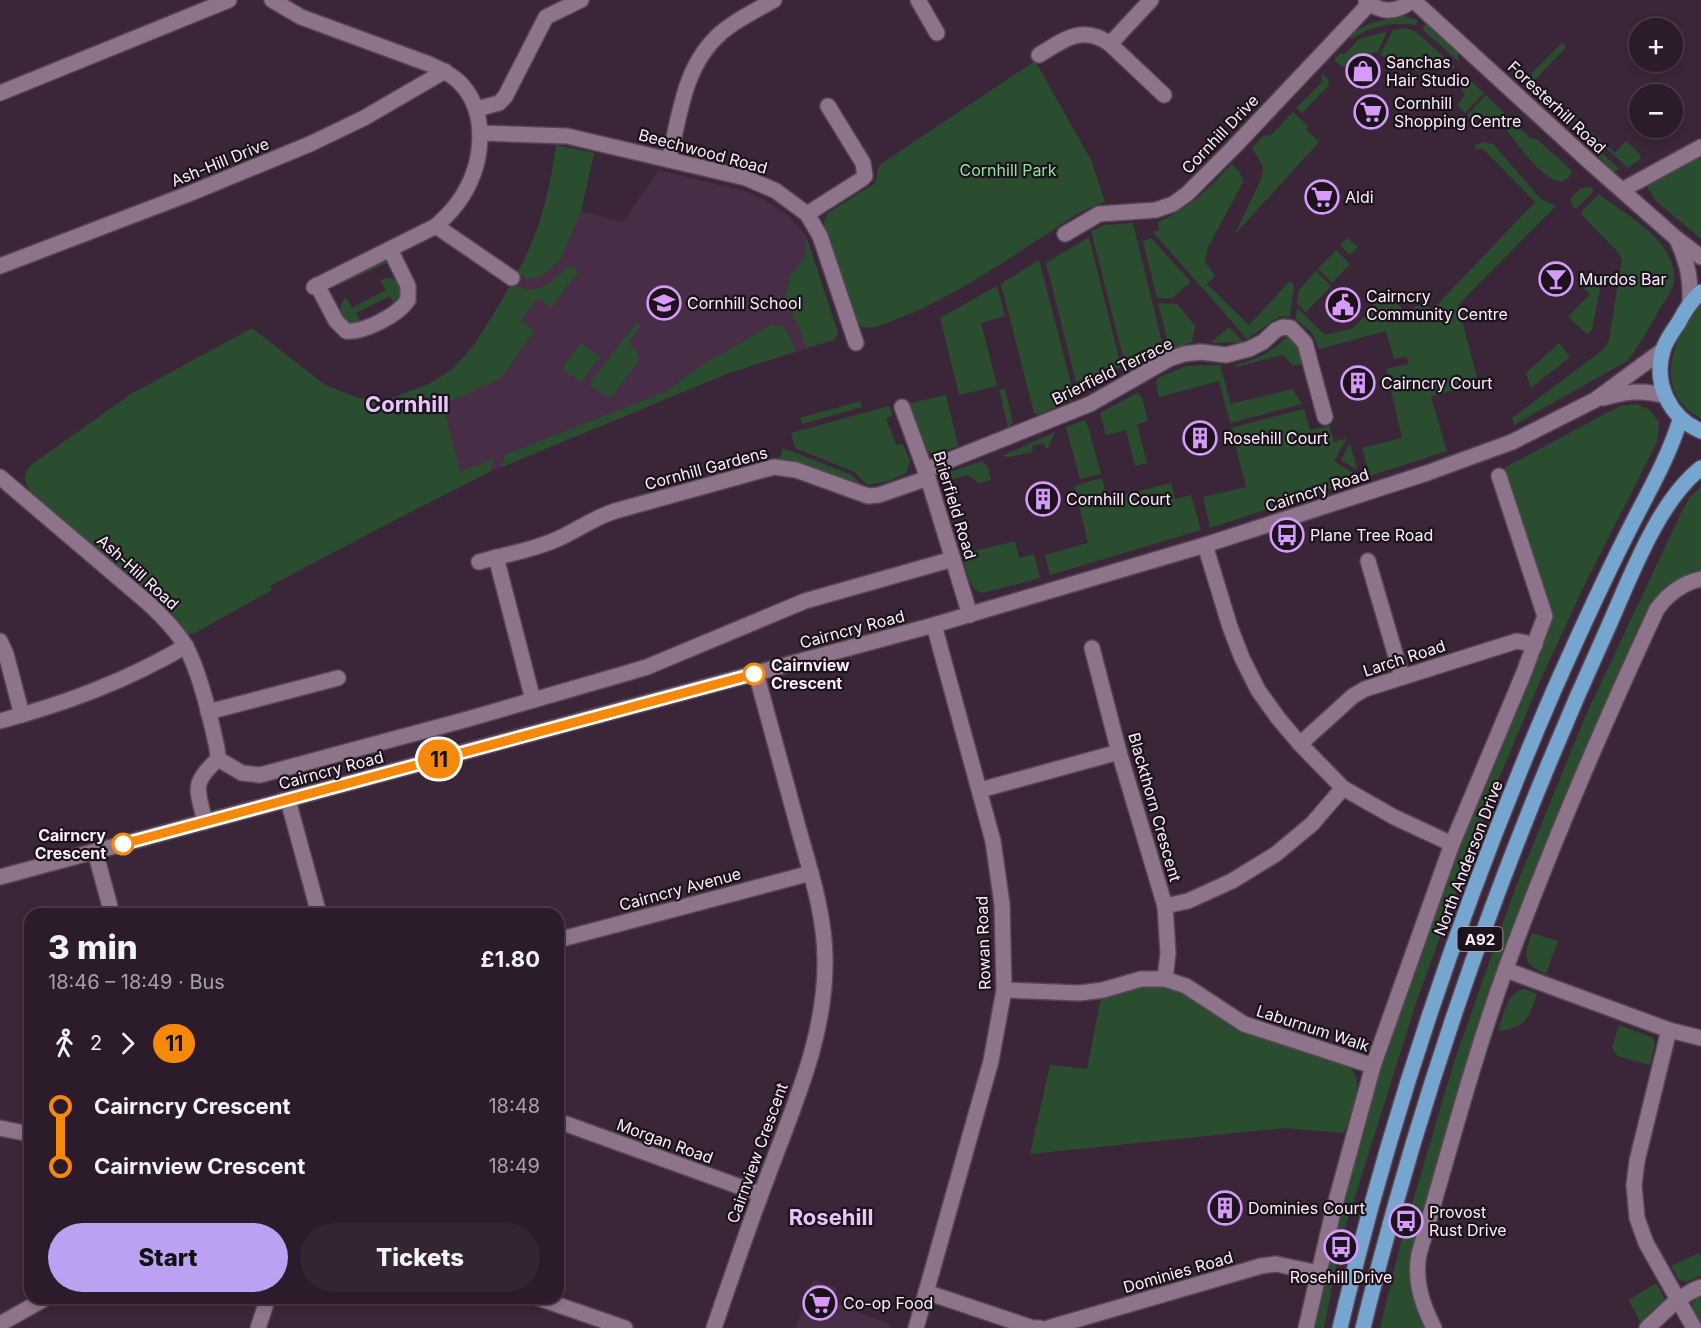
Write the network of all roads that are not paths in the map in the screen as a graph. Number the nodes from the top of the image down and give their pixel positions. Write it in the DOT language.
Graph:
graph roads {
  1 [pos="229,0"];
  2 [pos="272,0"];
  3 [pos="581,0"];
  4 [pos="774,0"];
  5 [pos="918,0"];
  6 [pos="1151,0"];
  7 [pos="1412,0"];
  8 [pos="1367,2"];
  9 [pos="937,33"];
  10 [pos="1110,44"];
  11 [pos="1039,55"];
  12 [pos="445,71"];
  13 [pos="0,93"];
  14 [pos="1164,95"];
  15 [pos="828,106"];
  16 [pos="477,109"];
  17 [pos="480,133"];
  18 [pos="1701,147"];
  19 [pos="669,159"];
  20 [pos="1622,190"];
  21 [pos="807,214"];
  22 [pos="436,226"];
  23 [pos="1065,234"];
  24 [pos="1677,239"];
  25 [pos="390,249"];
  26 [pos="1701,256"];
  27 [pos="0,266"];
  28 [pos="512,278"];
  29 [pos="1695,297"];
  30 [pos="856,343"];
  31 [pos="1663,350"];
  32 [pos="1665,396"];
  33 [pos="1595,400"];
  34 [pos="902,407"];
  35 [pos="1325,417"];
  36 [pos="1680,420"];
  37 [pos="1701,431"];
  38 [pos="1701,468"];
  39 [pos="927,474"];
  40 [pos="1499,476"];
  41 [pos="1,479"];
  42 [pos="1205,545"];
  43 [pos="496,557"];
  44 [pos="952,559"];
  45 [pos="479,561"];
  46 [pos="1368,561"];
  47 [pos="1701,579"];
  48 [pos="970,615"];
  49 [pos="934,625"];
  50 [pos="0,641"];
  51 [pos="1535,645"];
  52 [pos="186,646"];
  53 [pos="1092,648"];
  54 [pos="756,674"];
  55 [pos="1402,677"];
  56 [pos="338,678"];
  57 [pos="532,700"];
  58 [pos="207,712"];
  59 [pos="22,715"];
  60 [pos="0,721"];
  61 [pos="1300,744"];
  62 [pos="1119,752"];
  63 [pos="218,759"];
  64 [pos="1343,788"];
  65 [pos="980,790"];
  66 [pos="288,800"];
  67 [pos="205,822"];
  68 [pos="1452,844"];
  69 [pos="95,851"];
  70 [pos="811,873"];
  71 [pos="0,877"];
  72 [pos="1165,906"];
  73 [pos="110,908"];
  74 [pos="317,908"];
  75 [pos="564,938"];
  76 [pos="1506,970"];
  77 [pos="1165,979"];
  78 [pos="1004,990"];
  79 [pos="1669,1030"];
  80 [pos="1701,1038"];
  81 [pos="1373,1066"];
  82 [pos="564,1123"];
  83 [pos="0,1128"];
  84 [pos="24,1133"];
  85 [pos="760,1194"];
  86 [pos="1318,1273"];
  87 [pos="1701,1287"];
  88 [pos="926,1292"];
  89 [pos="1678,1299"];
  90 [pos="35,1304"];
  91 [pos="266,1304"];
  92 [pos="556,1304"];
  93 [pos="0,1324"];
  94 [pos="258,1328"];
  95 [pos="626,1328"];
  96 [pos="714,1328"];
  97 [pos="916,1328"];
  98 [pos="1040,1328"];
  99 [pos="1048,1328"];
  100 [pos="1306,1328"];
  101 [pos="1340,1328"];
  102 [pos="1363,1328"];
  103 [pos="1434,1328"];
  104 [pos="1647,1328"];
  105 [pos="1694,1328"];
  1 -- 13 [label="street"];
  2 -- 12 [label="street"];
  3 -- 16 [label="street"];
  4 -- 19 [label="street"];
  5 -- 9 [label="street"];
  6 -- 10 [label="street"];
  7 -- 8 [label="street"];
  7 -- 20 [label="street, Foresterhill Road"];
  8 -- 23 [label="street, Cornhill Drive"];
  10 -- 11 [label="street"];
  10 -- 14 [label="street"];
  12 -- 16 [label="street"];
  12 -- 27 [label="street, Ash-Hill Drive"];
  15 -- 21 [label="street"];
  16 -- 17 [label="street"];
  17 -- 19 [label="street, Beechwood Road"];
  17 -- 22 [label="street"];
  18 -- 20 [label="street"];
  19 -- 21 [label="street, Beechwood Road"];
  20 -- 24 [label="street, Foresterhill Road"];
  21 -- 30 [label="street, Beechwood Road"];
  22 -- 25 [label="street"];
  22 -- 28 [label="street"];
  24 -- 26 [label="street, Foresterhill Road"];
  24 -- 29 [label="street, Foresterhill Road"];
  25 -- 25 [label="street"];
  29 -- 31 [label="main road"];
  31 -- 32 [label="main road"];
  31 -- 33 [label="street, Cairncry Road"];
  32 -- 33 [label="street, Cairncry Road"];
  32 -- 36 [label="main road"];
  33 -- 42 [label="street, Cairncry Road"];
  34 -- 39 [label="street, Brierfield Road"];
  35 -- 39 [label="street, Brierfield Terrace"];
  36 -- 37 [label="main road"];
  36 -- 101 [label="main road, North Anderson Drive / A92"];
  38 -- 102 [label="main road, A92"];
  39 -- 43 [label="street, Cornhill Gardens"];
  39 -- 44 [label="street, Brierfield Road"];
  40 -- 51 [label="street, North Anderson Drive"];
  41 -- 52 [label="street, Ash-Hill Road"];
  42 -- 48 [label="street, Cairncry Road"];
  42 -- 61 [label="street"];
  43 -- 45 [label="street, Cornhill Gardens"];
  43 -- 57 [label="street"];
  44 -- 48 [label="street, Brierfield Road"];
  44 -- 57 [label="street, Cairncry Road"];
  46 -- 55 [label="street"];
  47 -- 76 [label="street"];
  48 -- 49 [label="street, Cairncry Road"];
  49 -- 54 [label="street, Cairncry Road"];
  49 -- 65 [label="street, Rowan Road"];
  50 -- 59 [label="street"];
  51 -- 55 [label="street, Larch Road"];
  51 -- 68 [label="street, North Anderson Drive"];
  52 -- 58 [label="street, Ash-Hill Road"];
  52 -- 59 [label="street"];
  53 -- 62 [label="street, Blackthorn Crescent"];
  54 -- 66 [label="street, Cairncry Road"];
  54 -- 70 [label="street, Cairnview Crescent"];
  55 -- 61 [label="street, Larch Road"];
  56 -- 58 [label="street"];
  57 -- 63 [label="street, Cairncry Road"];
  58 -- 63 [label="street, Ash-Hill Road"];
  59 -- 60 [label="street"];
  61 -- 64 [label="street"];
  62 -- 65 [label="street"];
  62 -- 72 [label="street, Blackthorn Crescent"];
  63 -- 67 [label="street"];
  64 -- 68 [label="street"];
  64 -- 72 [label="street"];
  65 -- 78 [label="street, Rowan Road"];
  66 -- 67 [label="street, Cairncry Road"];
  66 -- 74 [label="street"];
  67 -- 69 [label="street, Cairncry Road"];
  68 -- 81 [label="street, North Anderson Drive"];
  69 -- 71 [label="street, Cairncry Road"];
  69 -- 73 [label="street"];
  70 -- 75 [label="street, Cairncry Avenue"];
  70 -- 85 [label="street, Cairnview Crescent"];
  72 -- 77 [label="street, Blackthorn Crescent"];
  76 -- 79 [label="street"];
  76 -- 103 [label="street"];
  77 -- 78 [label="street, Laburnum Walk"];
  77 -- 81 [label="street, Laburnum Walk"];
  78 -- 88 [label="street, Rowan Road"];
  79 -- 80 [label="street"];
  79 -- 89 [label="street"];
  81 -- 86 [label="street, North Anderson Drive"];
  82 -- 85 [label="street, Morgan Road"];
  83 -- 84 [label="street"];
  85 -- 96 [label="street, Cairnview Crescent"];
  86 -- 99 [label="street, Dominies Road"];
  86 -- 100 [label="street, North Anderson Drive"];
  87 -- 89 [label="street"];
  88 -- 97 [label="street, Rowan Road"];
  88 -- 98 [label="street"];
  89 -- 104 [label="street"];
  89 -- 105 [label="street"];
  90 -- 93 [label="street"];
  91 -- 94 [label="street"];
  92 -- 95 [label="street"];
}
